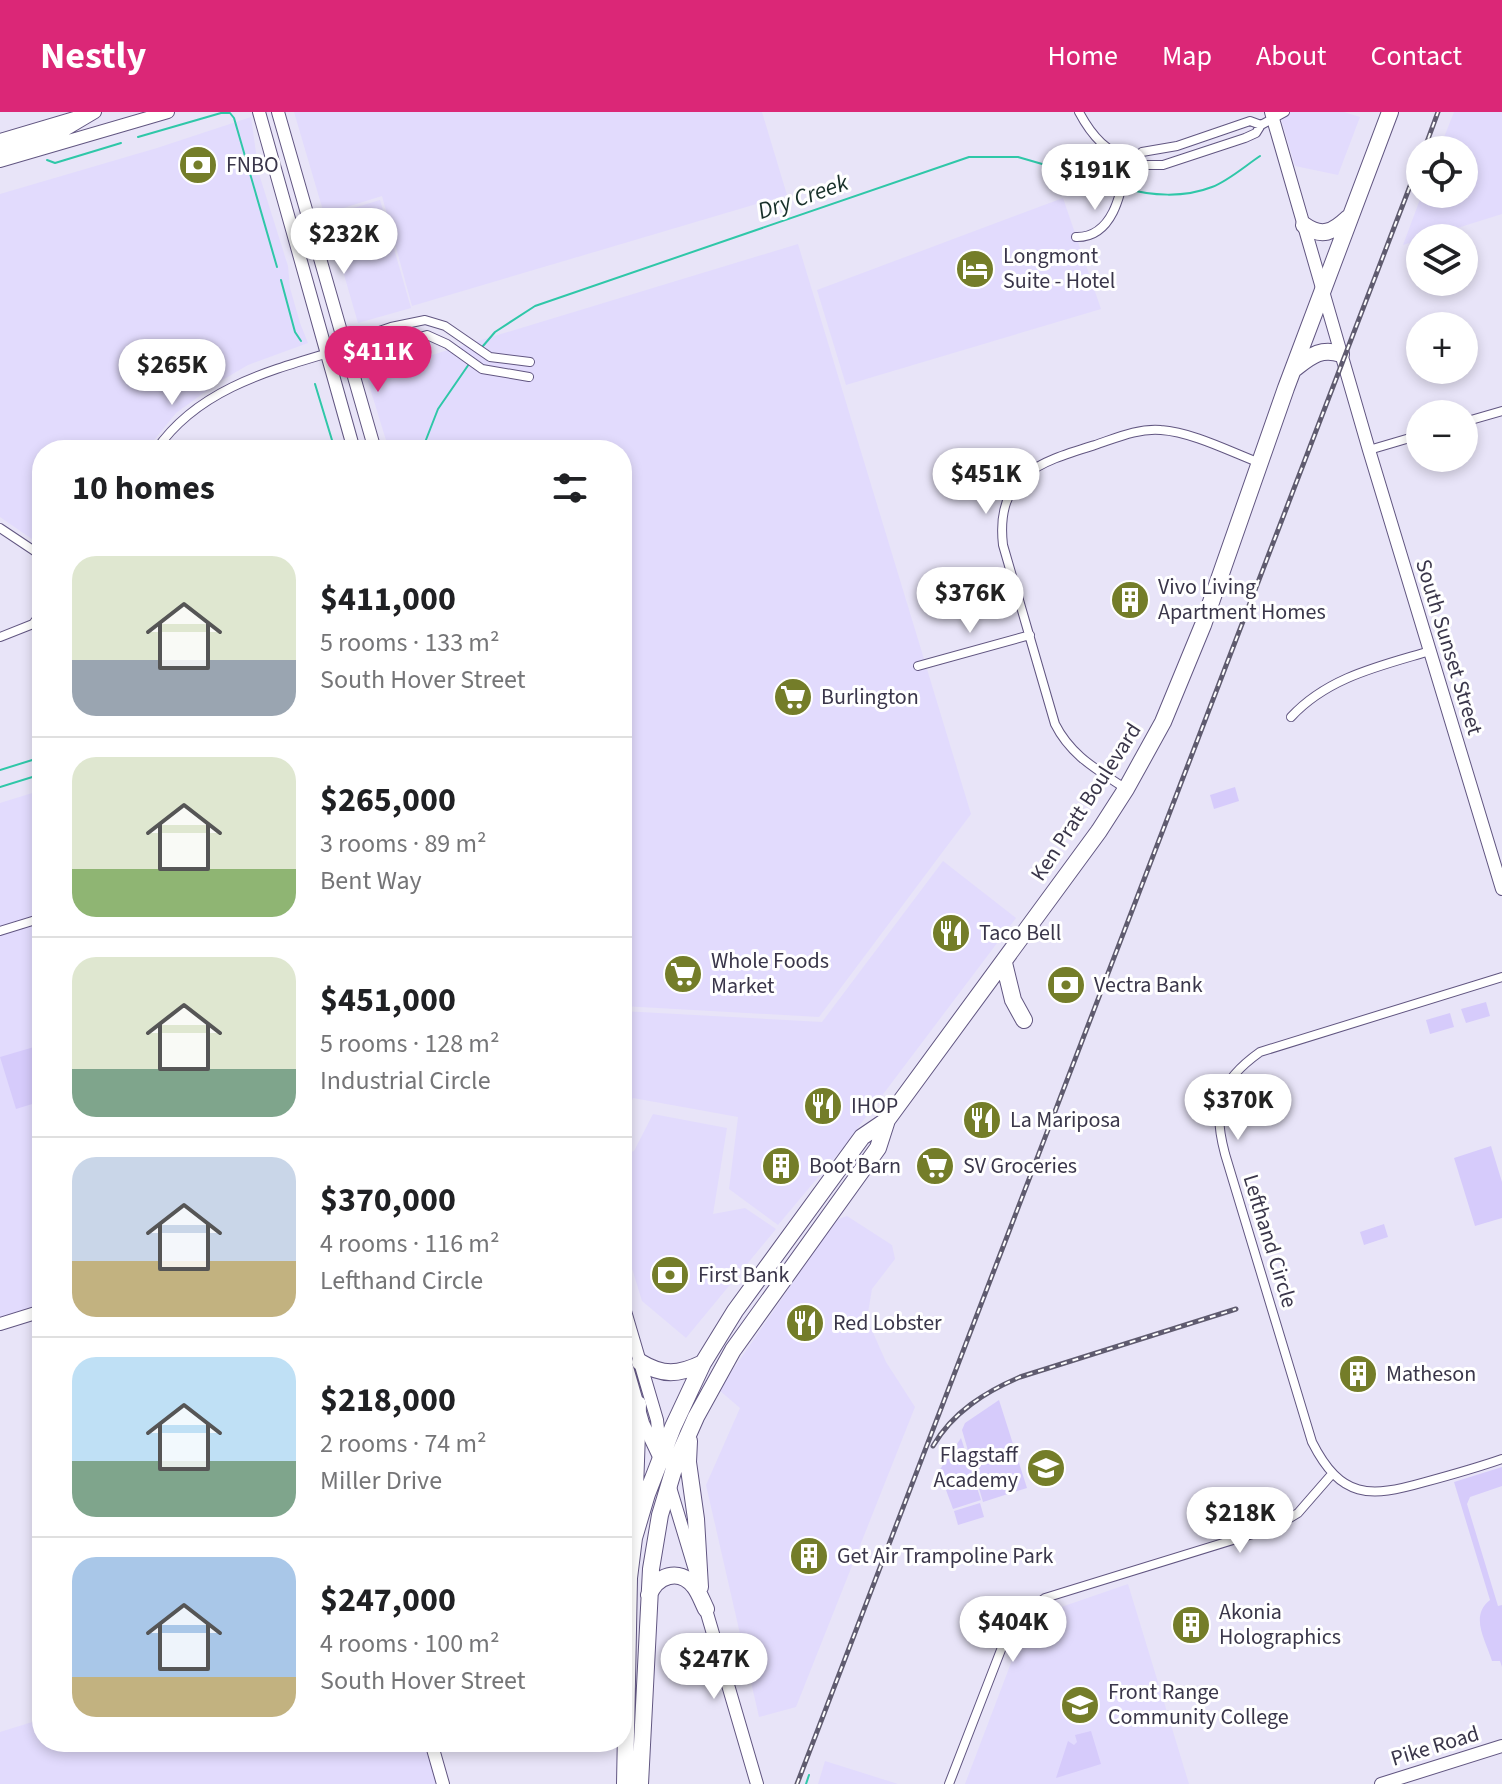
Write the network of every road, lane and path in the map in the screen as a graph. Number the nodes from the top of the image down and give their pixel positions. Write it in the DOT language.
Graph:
graph roads {
  1 [pos="96,112"];
  2 [pos="168,112"];
  3 [pos="259,112"];
  4 [pos="278,112"];
  5 [pos="1079,112"];
  6 [pos="1285,112"];
  7 [pos="1390,112"];
  8 [pos="1268,119"];
  9 [pos="0,140"];
  10 [pos="0,151"];
  11 [pos="1132,158"];
  12 [pos="0,161"];
  13 [pos="1352,214"];
  14 [pos="1304,225"];
  15 [pos="1076,237"];
  16 [pos="1323,287"];
  17 [pos="345,348"];
  18 [pos="327,353"];
  19 [pos="1341,354"];
  20 [pos="530,362"];
  21 [pos="1292,370"];
  22 [pos="1347,373"];
  23 [pos="529,377"];
  24 [pos="1502,411"];
  25 [pos="1359,416"];
  26 [pos="1478,418"];
  27 [pos="1406,439"];
  28 [pos="165,440"];
  29 [pos="351,440"];
  30 [pos="372,440"];
  31 [pos="1369,450"];
  32 [pos="1261,464"];
  33 [pos="0,528"];
  34 [pos="32,549"];
  35 [pos="32,624"];
  36 [pos="1030,635"];
  37 [pos="0,637"];
  38 [pos="1430,651"];
  39 [pos="918,666"];
  40 [pos="1291,717"];
  41 [pos="1126,789"];
  42 [pos="1502,889"];
  43 [pos="32,921"];
  44 [pos="0,931"];
  45 [pos="1004,963"];
  46 [pos="1502,977"];
  47 [pos="1024,1020"];
  48 [pos="887,1120"];
  49 [pos="32,1314"];
  50 [pos="0,1324"];
  51 [pos="632,1335"];
  52 [pos="640,1362"];
  53 [pos="703,1363"];
  54 [pos="632,1384"];
  55 [pos="638,1404"];
  56 [pos="696,1417"];
  57 [pos="661,1458"];
  58 [pos="1502,1459"];
  59 [pos="1332,1474"];
  60 [pos="669,1484"];
  61 [pos="634,1538"];
  62 [pos="632,1559"];
  63 [pos="700,1587"];
  64 [pos="648,1597"];
  65 [pos="706,1609"];
  66 [pos="1502,1746"];
  67 [pos="434,1752"];
  68 [pos="625,1752"];
  69 [pos="1416,1779"];
  70 [pos="443,1784"];
  71 [pos="625,1784"];
  72 [pos="640,1784"];
  73 [pos="757,1784"];
  74 [pos="949,1784"];
  75 [pos="1381,1784"];
  1 -- 9 [label="main road"];
  1 -- 10 [label="main road"];
  2 -- 12 [label="main road"];
  3 -- 18 [label="main road"];
  4 -- 17 [label="main road"];
  5 -- 11 [label="street"];
  6 -- 8 [label="street"];
  7 -- 13 [label="highway, Ken Pratt Boulevard"];
  8 -- 11 [label="street"];
  8 -- 11 [label="street"];
  8 -- 14 [label="main road, South Sunset Street"];
  11 -- 15 [label="street"];
  13 -- 14 [label="highway"];
  13 -- 16 [label="highway, Ken Pratt Boulevard"];
  14 -- 16 [label="main road, South Sunset Street"];
  16 -- 19 [label="main road, South Sunset Street"];
  16 -- 21 [label="highway, Ken Pratt Boulevard"];
  17 -- 18 [label="street"];
  17 -- 20 [label="street"];
  17 -- 23 [label="street"];
  17 -- 30 [label="main road"];
  18 -- 28 [label="street"];
  18 -- 29 [label="main road"];
  19 -- 21 [label="highway"];
  19 -- 25 [label="main road, South Sunset Street"];
  21 -- 32 [label="highway, Ken Pratt Boulevard"];
  22 -- 25 [label="main road, South Sunset Street"];
  24 -- 26 [label="street"];
  25 -- 31 [label="main road, South Sunset Street"];
  27 -- 31 [label="street"];
  31 -- 38 [label="main road, South Sunset Street"];
  32 -- 36 [label="street"];
  32 -- 41 [label="highway, Ken Pratt Boulevard"];
  33 -- 34 [label="street"];
  35 -- 37 [label="street"];
  36 -- 39 [label="street"];
  36 -- 41 [label="street"];
  38 -- 40 [label="street"];
  38 -- 42 [label="main road, South Sunset Street"];
  41 -- 45 [label="highway, Ken Pratt Boulevard"];
  43 -- 44 [label="street"];
  45 -- 47 [label="highway"];
  45 -- 48 [label="highway, Ken Pratt Boulevard"];
  46 -- 59 [label="street, Lefthand Circle"];
  48 -- 53 [label="highway, Ken Pratt Boulevard"];
  48 -- 56 [label="highway, Ken Pratt Boulevard"];
  49 -- 50 [label="main road"];
  51 -- 52 [label="main road"];
  52 -- 53 [label="highway"];
  52 -- 57 [label="main road"];
  53 -- 57 [label="highway, Ken Pratt Boulevard"];
  54 -- 55 [label="main road"];
  55 -- 57 [label="main road"];
  55 -- 61 [label="highway"];
  56 -- 60 [label="highway, Ken Pratt Boulevard"];
  56 -- 63 [label="highway"];
  57 -- 60 [label="main road"];
  57 -- 61 [label="highway, Ken Pratt Boulevard"];
  58 -- 59 [label="street"];
  59 -- 74 [label="street"];
  60 -- 63 [label="main road"];
  60 -- 64 [label="highway, Ken Pratt Boulevard"];
  61 -- 62 [label="highway"];
  63 -- 65 [label="main road"];
  64 -- 65 [label="highway"];
  64 -- 72 [label="highway, Ken Pratt Boulevard"];
  65 -- 73 [label="main road"];
  66 -- 69 [label="main road, Pike Road"];
  67 -- 70 [label="main road"];
  68 -- 71 [label="highway"];
  69 -- 75 [label="main road, Pike Road"];
}
